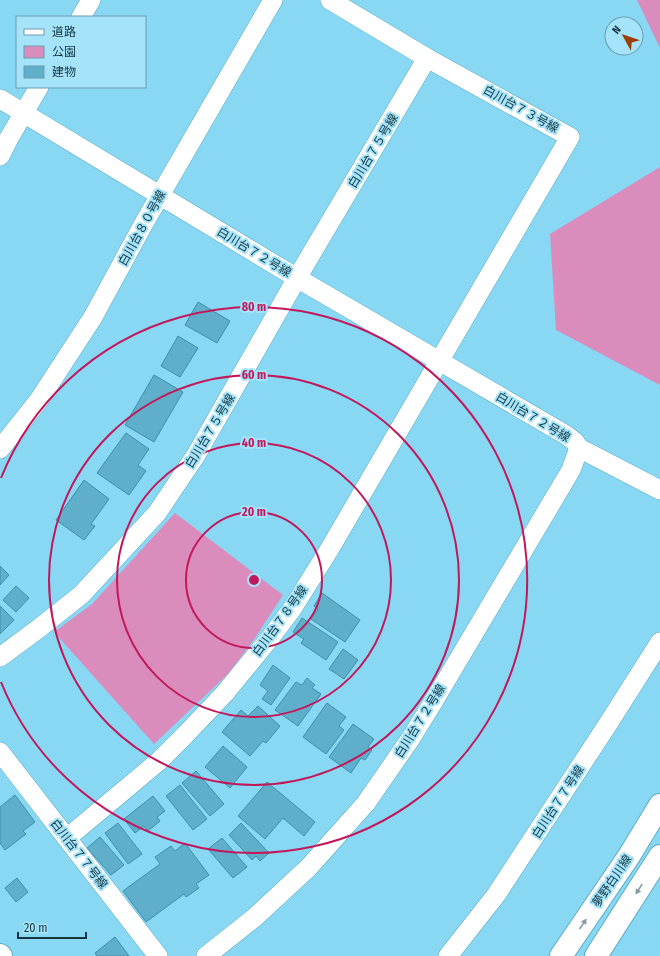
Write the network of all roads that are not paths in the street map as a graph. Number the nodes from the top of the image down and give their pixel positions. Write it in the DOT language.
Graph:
graph roads {
  1 [pos="91,0"];
  2 [pos="273,0"];
  3 [pos="330,0"];
  4 [pos="82,16"];
  5 [pos="428,58"];
  6 [pos="38,88"];
  7 [pos="0,99"];
  8 [pos="24,113"];
  9 [pos="0,156"];
  10 [pos="160,196"];
  11 [pos="297,278"];
  12 [pos="439,361"];
  13 [pos="579,448"];
  14 [pos="0,449"];
  15 [pos="660,490"];
  16 [pos="660,642"];
  17 [pos="0,657"];
  18 [pos="0,752"];
  19 [pos="660,805"];
  20 [pos="67,838"];
  21 [pos="660,856"];
  22 [pos="158,956"];
  23 [pos="206,956"];
  24 [pos="448,956"];
  25 [pos="561,956"];
  26 [pos="596,956"];
  1 -- 4 [label="street"];
  2 -- 10 [label="street, 白川台８０号線"];
  3 -- 5 [label="street, 白川台７３号線"];
  5 -- 11 [label="street, 白川台７５号線"];
  5 -- 12 [label="street, 白川台７３号線"];
  6 -- 8 [label="street"];
  7 -- 8 [label="street, 白川台７２号線"];
  8 -- 9 [label="street"];
  8 -- 10 [label="street, 白川台７２号線"];
  10 -- 11 [label="street, 白川台７２号線"];
  10 -- 14 [label="street, 白川台８０号線"];
  11 -- 12 [label="street, 白川台７２号線"];
  11 -- 17 [label="street, 白川台７５号線"];
  12 -- 13 [label="street, 白川台７２号線"];
  12 -- 20 [label="street, 白川台７８号線"];
  13 -- 15 [label="street"];
  13 -- 23 [label="street, 白川台７２号線"];
  16 -- 24 [label="street, 白川台７７号線"];
  18 -- 20 [label="street, 白川台７７号線"];
  25 -- 19 [label="street, 夢野白川線, one-way"];
  20 -- 22 [label="street, 白川台７７号線"];
  21 -- 26 [label="street, one-way"];
}
